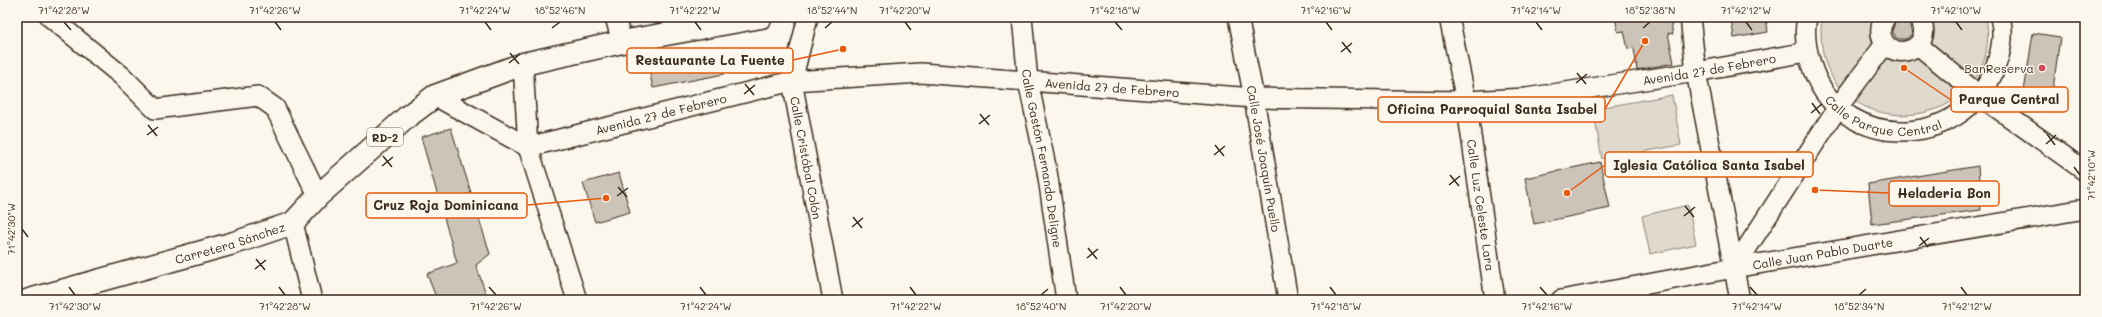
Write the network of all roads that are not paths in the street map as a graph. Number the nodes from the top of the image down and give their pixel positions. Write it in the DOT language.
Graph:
graph roads {
  1 [pos="50,17"];
  2 [pos="615,17"];
  3 [pos="761,17"];
  4 [pos="808,17"];
  5 [pos="1022,17"];
  6 [pos="1238,17"];
  7 [pos="1448,17"];
  8 [pos="1690,17"];
  9 [pos="1807,17"];
  10 [pos="1886,17"];
  11 [pos="1919,17"];
  12 [pos="2000,17"];
  13 [pos="622,42"];
  14 [pos="1885,44"];
  15 [pos="1918,45"];
  16 [pos="1807,52"];
  17 [pos="523,64"];
  18 [pos="1696,72"];
  19 [pos="792,80"];
  20 [pos="1028,80"];
  21 [pos="435,96"];
  22 [pos="1980,96"];
  23 [pos="1254,98"];
  24 [pos="1466,101"];
  25 [pos="1838,107"];
  26 [pos="528,147"];
  27 [pos="2085,171"];
  28 [pos="318,196"];
  29 [pos="2085,209"];
  30 [pos="293,223"];
  31 [pos="1734,268"];
  32 [pos="29,300"];
  33 [pos="312,300"];
  34 [pos="577,300"];
  35 [pos="833,300"];
  36 [pos="1066,300"];
  37 [pos="1288,300"];
  38 [pos="1495,300"];
  39 [pos="1561,300"];
  40 [pos="1740,300"];
  1 -- 28 [label="street"];
  2 -- 13 [label="street"];
  3 -- 13 [label="main road, Carretera Sánchez / RD-2"];
  4 -- 19 [label="street, Calle Cristóbal Colón"];
  5 -- 20 [label="street, Calle Gastón Fernando Deligne"];
  6 -- 23 [label="street, Calle José Joaquín Puello"];
  7 -- 24 [label="street, Calle Luz Celeste Lara"];
  8 -- 18 [label="street"];
  9 -- 16 [label="street, Calle Parque Central"];
  10 -- 14 [label="street"];
  11 -- 15 [label="street"];
  12 -- 22 [label="street, Calle Parque Central"];
  13 -- 17 [label="main road, Carretera Sánchez / RD-2"];
  14 -- 15 [label="street"];
  14 -- 25 [label="street"];
  15 -- 22 [label="street"];
  16 -- 18 [label="street, Avenida 27 de Febrero"];
  16 -- 25 [label="street, Calle Parque Central"];
  17 -- 21 [label="main road, Carretera Sánchez / RD-2"];
  17 -- 26 [label="street"];
  18 -- 24 [label="street, Avenida 27 de Febrero"];
  18 -- 31 [label="street"];
  19 -- 20 [label="street, Avenida 27 de Febrero"];
  19 -- 26 [label="street, Avenida 27 de Febrero"];
  19 -- 35 [label="street, Calle Cristóbal Colón"];
  20 -- 23 [label="street, Avenida 27 de Febrero"];
  20 -- 36 [label="street, Calle Gastón Fernando Deligne"];
  21 -- 26 [label="street"];
  21 -- 28 [label="main road, Carretera Sánchez / RD-2"];
  22 -- 25 [label="street, Calle Parque Central"];
  22 -- 27 [label="street"];
  23 -- 24 [label="street, Avenida 27 de Febrero"];
  23 -- 37 [label="street, Calle José Joaquín Puello"];
  24 -- 38 [label="street, Calle Luz Celeste Lara"];
  25 -- 31 [label="street"];
  26 -- 34 [label="street"];
  28 -- 30 [label="main road, Carretera Sánchez / RD-2"];
  29 -- 31 [label="street, Calle Juan Pablo Duarte"];
  30 -- 32 [label="main road, Carretera Sánchez / RD-2"];
  30 -- 33 [label="street"];
  31 -- 39 [label="street, Calle Juan Pablo Duarte"];
  31 -- 40 [label="street"];
}
